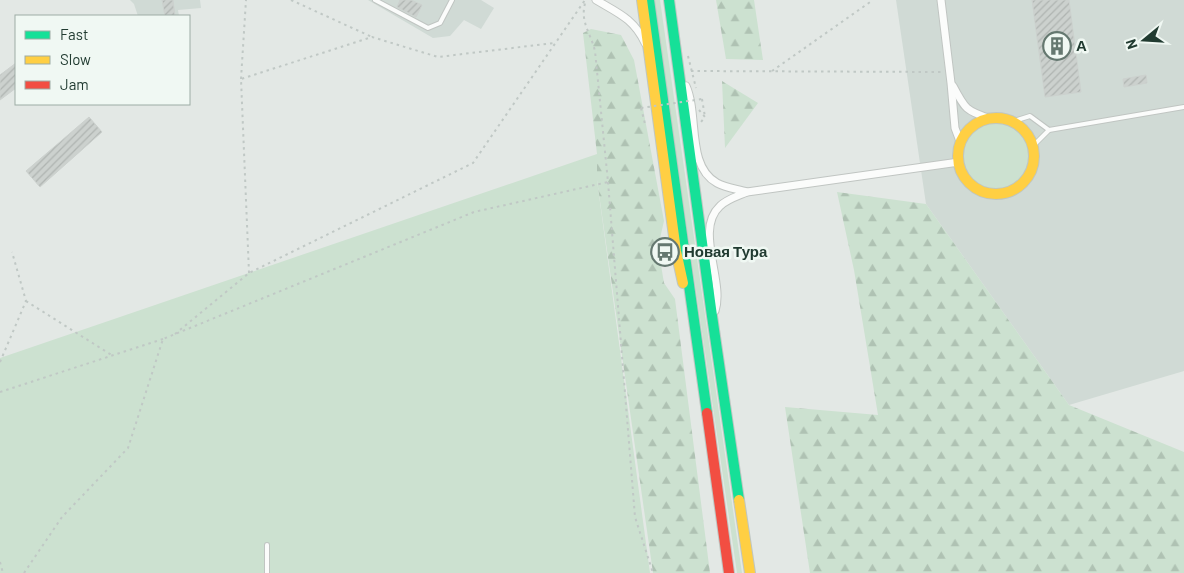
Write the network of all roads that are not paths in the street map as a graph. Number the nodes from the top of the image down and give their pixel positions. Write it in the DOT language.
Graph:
graph roads {
  1 [pos="375,0"];
  2 [pos="452,0"];
  3 [pos="596,0"];
  4 [pos="642,0"];
  5 [pos="649,0"];
  6 [pos="669,0"];
  7 [pos="941,0"];
  8 [pos="648,49"];
  9 [pos="679,73"];
  10 [pos="951,83"];
  11 [pos="1184,108"];
  12 [pos="991,119"];
  13 [pos="1011,122"];
  14 [pos="1049,130"];
  15 [pos="961,144"];
  16 [pos="1033,146"];
  17 [pos="959,162"];
  18 [pos="747,192"];
  19 [pos="692,310"];
  20 [pos="712,316"];
  21 [pos="267,546"];
  22 [pos="267,573"];
  23 [pos="729,573"];
  24 [pos="750,573"];
  1 -- 2 [label="lane"];
  3 -- 8 [label="street"];
  4 -- 8 [label="main road"];
  5 -- 19 [label="main road"];
  6 -- 9 [label="main road"];
  7 -- 10 [label="street"];
  8 -- 19 [label="main road"];
  9 -- 18 [label="street"];
  9 -- 20 [label="main road"];
  10 -- 12 [label="street"];
  10 -- 15 [label="street"];
  11 -- 14 [label="lane"];
  12 -- 13 [label="main road"];
  12 -- 15 [label="main road"];
  13 -- 14 [label="lane"];
  13 -- 16 [label="main road"];
  14 -- 16 [label="lane"];
  15 -- 17 [label="main road"];
  16 -- 17 [label="main road"];
  17 -- 18 [label="street"];
  18 -- 20 [label="street"];
  19 -- 23 [label="main road"];
  20 -- 24 [label="main road"];
  21 -- 22 [label="lane"];
}
